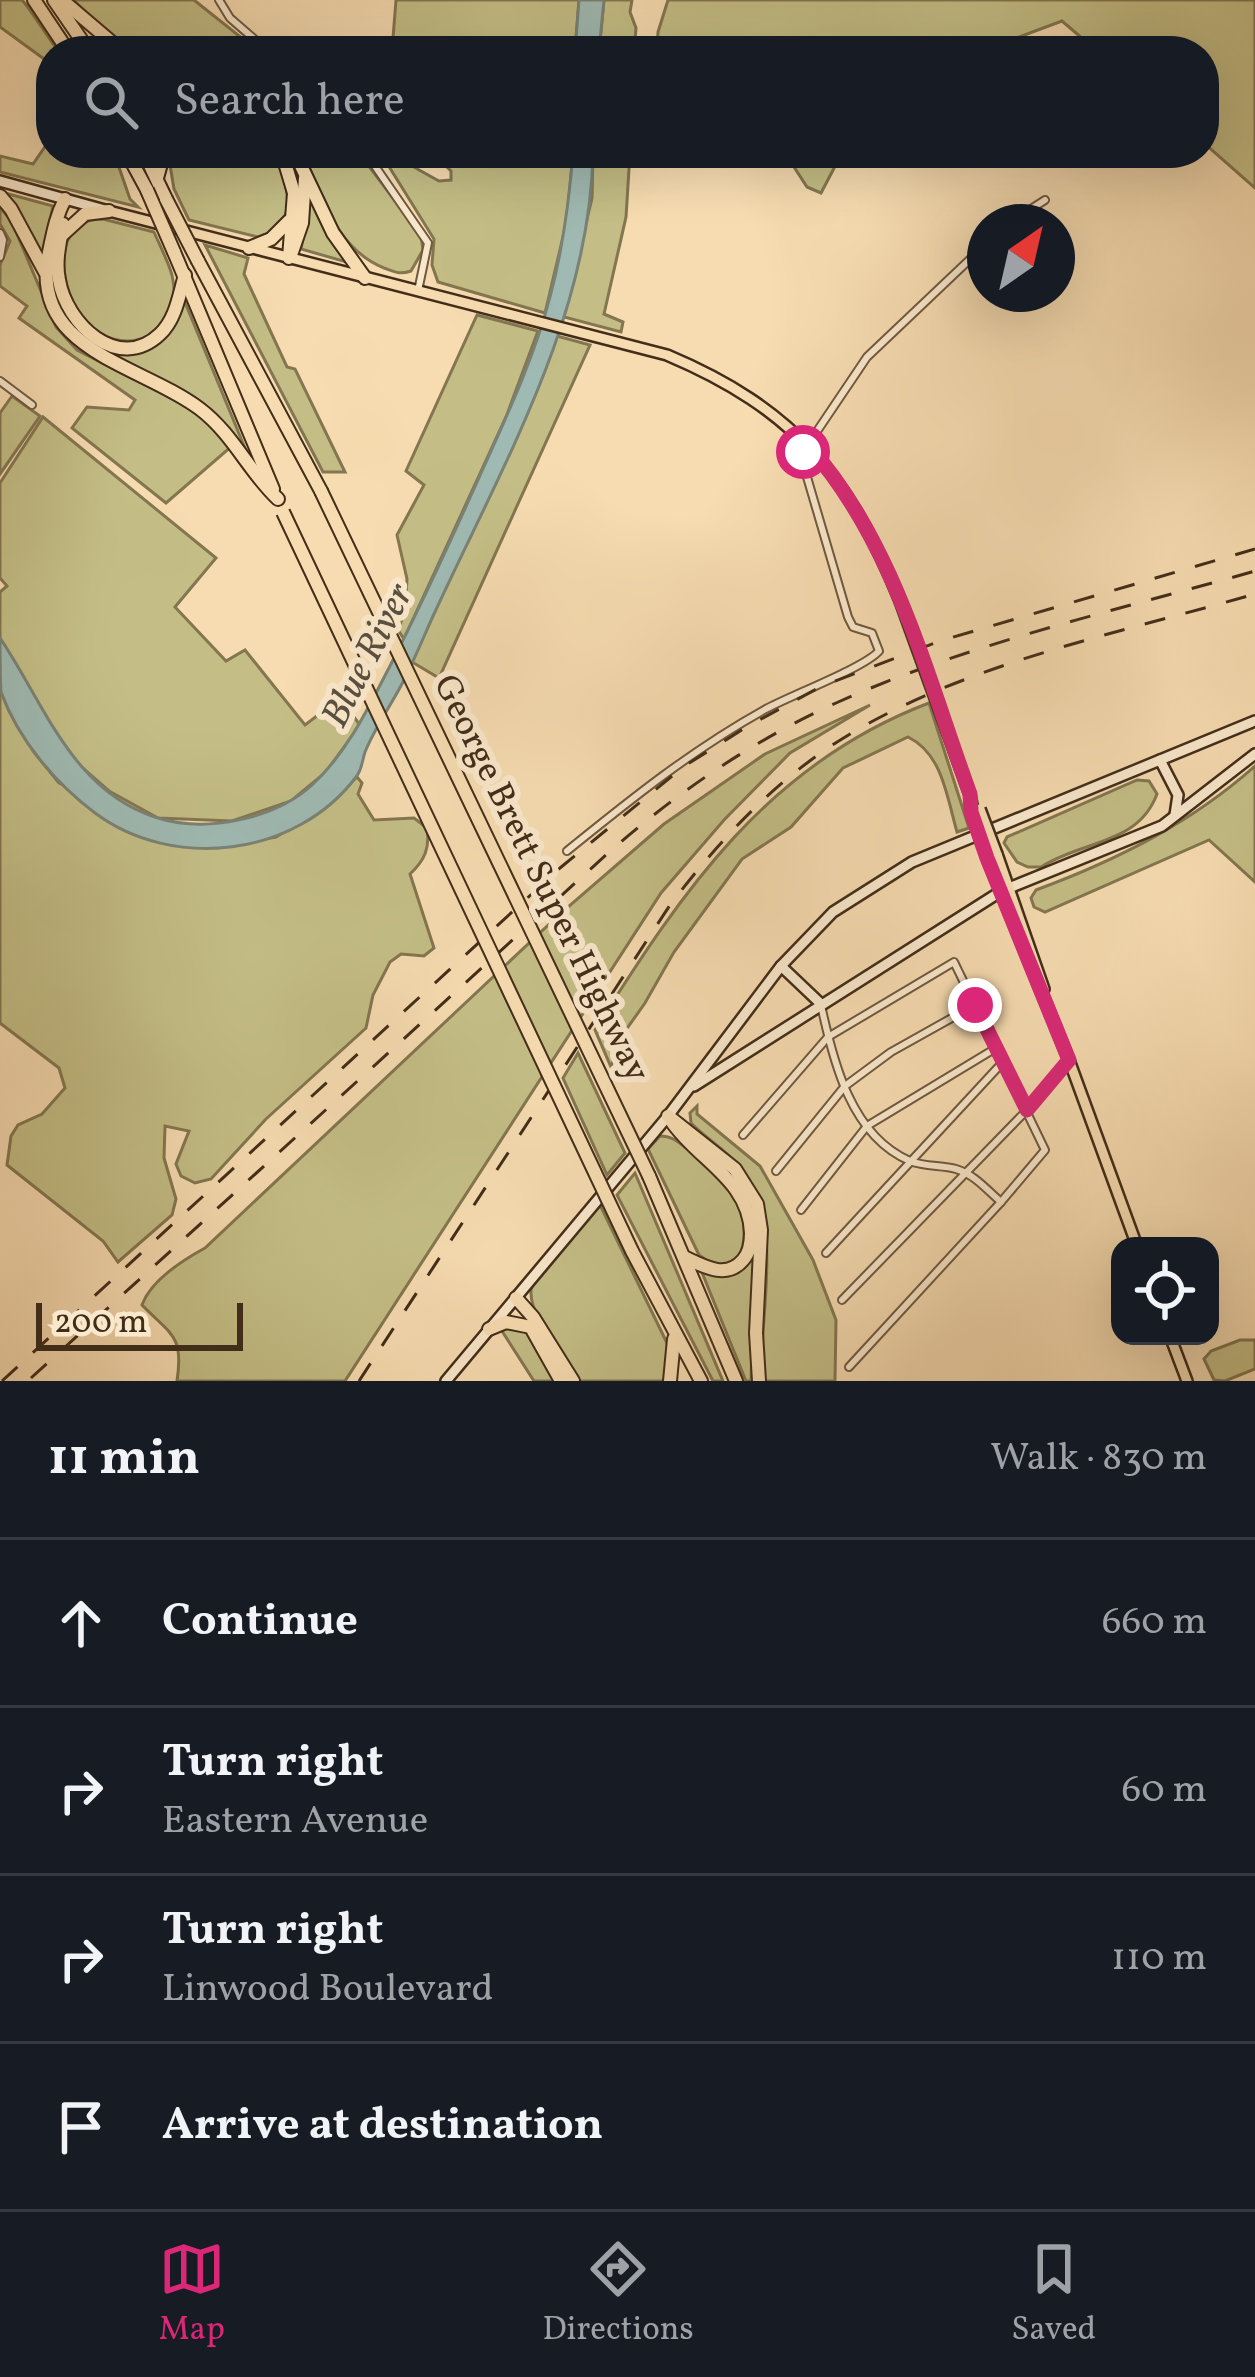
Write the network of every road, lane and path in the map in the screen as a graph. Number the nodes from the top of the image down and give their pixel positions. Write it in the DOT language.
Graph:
graph roads {
  1 [pos="34,0"];
  2 [pos="58,0"];
  3 [pos="219,0"];
  4 [pos="58,36"];
  5 [pos="80,36"];
  6 [pos="103,36"];
  7 [pos="251,36"];
  8 [pos="139,168"];
  9 [pos="148,168"];
  10 [pos="158,168"];
  11 [pos="286,168"];
  12 [pos="302,168"];
  13 [pos="376,168"];
  14 [pos="305,173"];
  15 [pos="0,182"];
  16 [pos="152,185"];
  17 [pos="0,196"];
  18 [pos="65,199"];
  19 [pos="1045,200"];
  20 [pos="1039,204"];
  21 [pos="109,211"];
  22 [pos="293,215"];
  23 [pos="0,233"];
  24 [pos="61,236"];
  25 [pos="250,248"];
  26 [pos="0,257"];
  27 [pos="289,258"];
  28 [pos="967,262"];
  29 [pos="45,272"];
  30 [pos="185,275"];
  31 [pos="365,278"];
  32 [pos="418,291"];
  33 [pos="0,381"];
  34 [pos="32,405"];
  35 [pos="807,444"];
  36 [pos="280,505"];
  37 [pos="1255,721"];
  38 [pos="1255,754"];
  39 [pos="1160,760"];
  40 [pos="1174,817"];
  41 [pos="567,851"];
  42 [pos="1005,890"];
  43 [pos="781,966"];
  44 [pos="821,1004"];
  45 [pos="975,1005"];
  46 [pos="828,1037"];
  47 [pos="996,1048"];
  48 [pos="1069,1060"];
  49 [pos="1002,1064"];
  50 [pos="845,1086"];
  51 [pos="689,1089"];
  52 [pos="1027,1110"];
  53 [pos="668,1117"];
  54 [pos="867,1126"];
  55 [pos="743,1135"];
  56 [pos="910,1161"];
  57 [pos="776,1171"];
  58 [pos="967,1173"];
  59 [pos="1001,1202"];
  60 [pos="801,1210"];
  61 [pos="1134,1237"];
  62 [pos="826,1253"];
  63 [pos="684,1257"];
  64 [pos="515,1298"];
  65 [pos="842,1300"];
  66 [pos="531,1328"];
  67 [pos="489,1330"];
  68 [pos="673,1332"];
  69 [pos="1173,1345"];
  70 [pos="849,1367"];
  71 [pos="446,1381"];
  72 [pos="561,1381"];
  73 [pos="573,1381"];
  74 [pos="670,1381"];
  75 [pos="701,1381"];
  76 [pos="736,1381"];
  77 [pos="759,1381"];
  78 [pos="1187,1381"];
  1 -- 4 [label="highway"];
  2 -- 5 [label="highway"];
  2 -- 6 [label="highway"];
  3 -- 7 [label="street"];
  8 -- 16 [label="highway, George Brett Super Highway"];
  9 -- 16 [label="highway, George Brett Super Highway"];
  10 -- 16 [label="highway"];
  11 -- 22 [label="highway"];
  12 -- 14 [label="highway"];
  13 -- 32 [label="street"];
  14 -- 27 [label="highway"];
  14 -- 31 [label="highway"];
  15 -- 18 [label="main road"];
  16 -- 30 [label="highway, George Brett Super Highway, bridge"];
  16 -- 63 [label="highway, George Brett Super Highway, bridge"];
  17 -- 29 [label="highway"];
  18 -- 21 [label="main road"];
  18 -- 24 [label="highway"];
  18 -- 29 [label="highway"];
  19 -- 20 [label="street"];
  21 -- 24 [label="highway"];
  21 -- 25 [label="main road"];
  22 -- 25 [label="highway"];
  22 -- 27 [label="highway"];
  23 -- 26 [label="street"];
  24 -- 30 [label="highway"];
  25 -- 27 [label="main road"];
  27 -- 31 [label="main road"];
  28 -- 35 [label="street"];
  29 -- 36 [label="highway"];
  30 -- 36 [label="highway, George Brett Super Highway"];
  31 -- 32 [label="main road"];
  32 -- 35 [label="main road"];
  33 -- 34 [label="street"];
  35 -- 41 [label="street"];
  35 -- 42 [label="main road, bridge"];
  36 -- 68 [label="highway, George Brett Super Highway, bridge"];
  37 -- 39 [label="main road"];
  38 -- 40 [label="main road"];
  39 -- 40 [label="main road"];
  39 -- 43 [label="main road"];
  40 -- 42 [label="main road"];
  42 -- 44 [label="main road"];
  42 -- 48 [label="main road"];
  43 -- 44 [label="main road"];
  43 -- 51 [label="main road"];
  44 -- 46 [label="street"];
  44 -- 51 [label="main road"];
  45 -- 46 [label="street"];
  45 -- 47 [label="street"];
  45 -- 50 [label="street"];
  46 -- 50 [label="street"];
  46 -- 55 [label="street"];
  47 -- 49 [label="street"];
  47 -- 54 [label="street"];
  48 -- 52 [label="street"];
  48 -- 61 [label="main road"];
  49 -- 52 [label="street"];
  49 -- 56 [label="street"];
  50 -- 54 [label="street"];
  50 -- 57 [label="street"];
  51 -- 53 [label="main road"];
  52 -- 58 [label="street"];
  52 -- 59 [label="street"];
  53 -- 63 [label="highway"];
  53 -- 64 [label="main road"];
  53 -- 77 [label="highway"];
  54 -- 56 [label="street"];
  54 -- 60 [label="street"];
  56 -- 58 [label="street"];
  56 -- 62 [label="street"];
  58 -- 59 [label="street"];
  58 -- 65 [label="street"];
  59 -- 70 [label="street"];
  63 -- 76 [label="highway, George Brett Super Highway"];
  64 -- 66 [label="highway"];
  64 -- 67 [label="main road"];
  64 -- 73 [label="highway"];
  66 -- 67 [label="highway"];
  66 -- 72 [label="highway"];
  67 -- 71 [label="main road"];
  68 -- 74 [label="highway"];
  68 -- 75 [label="highway, George Brett Super Highway"];
  69 -- 78 [label="main road"];
}
